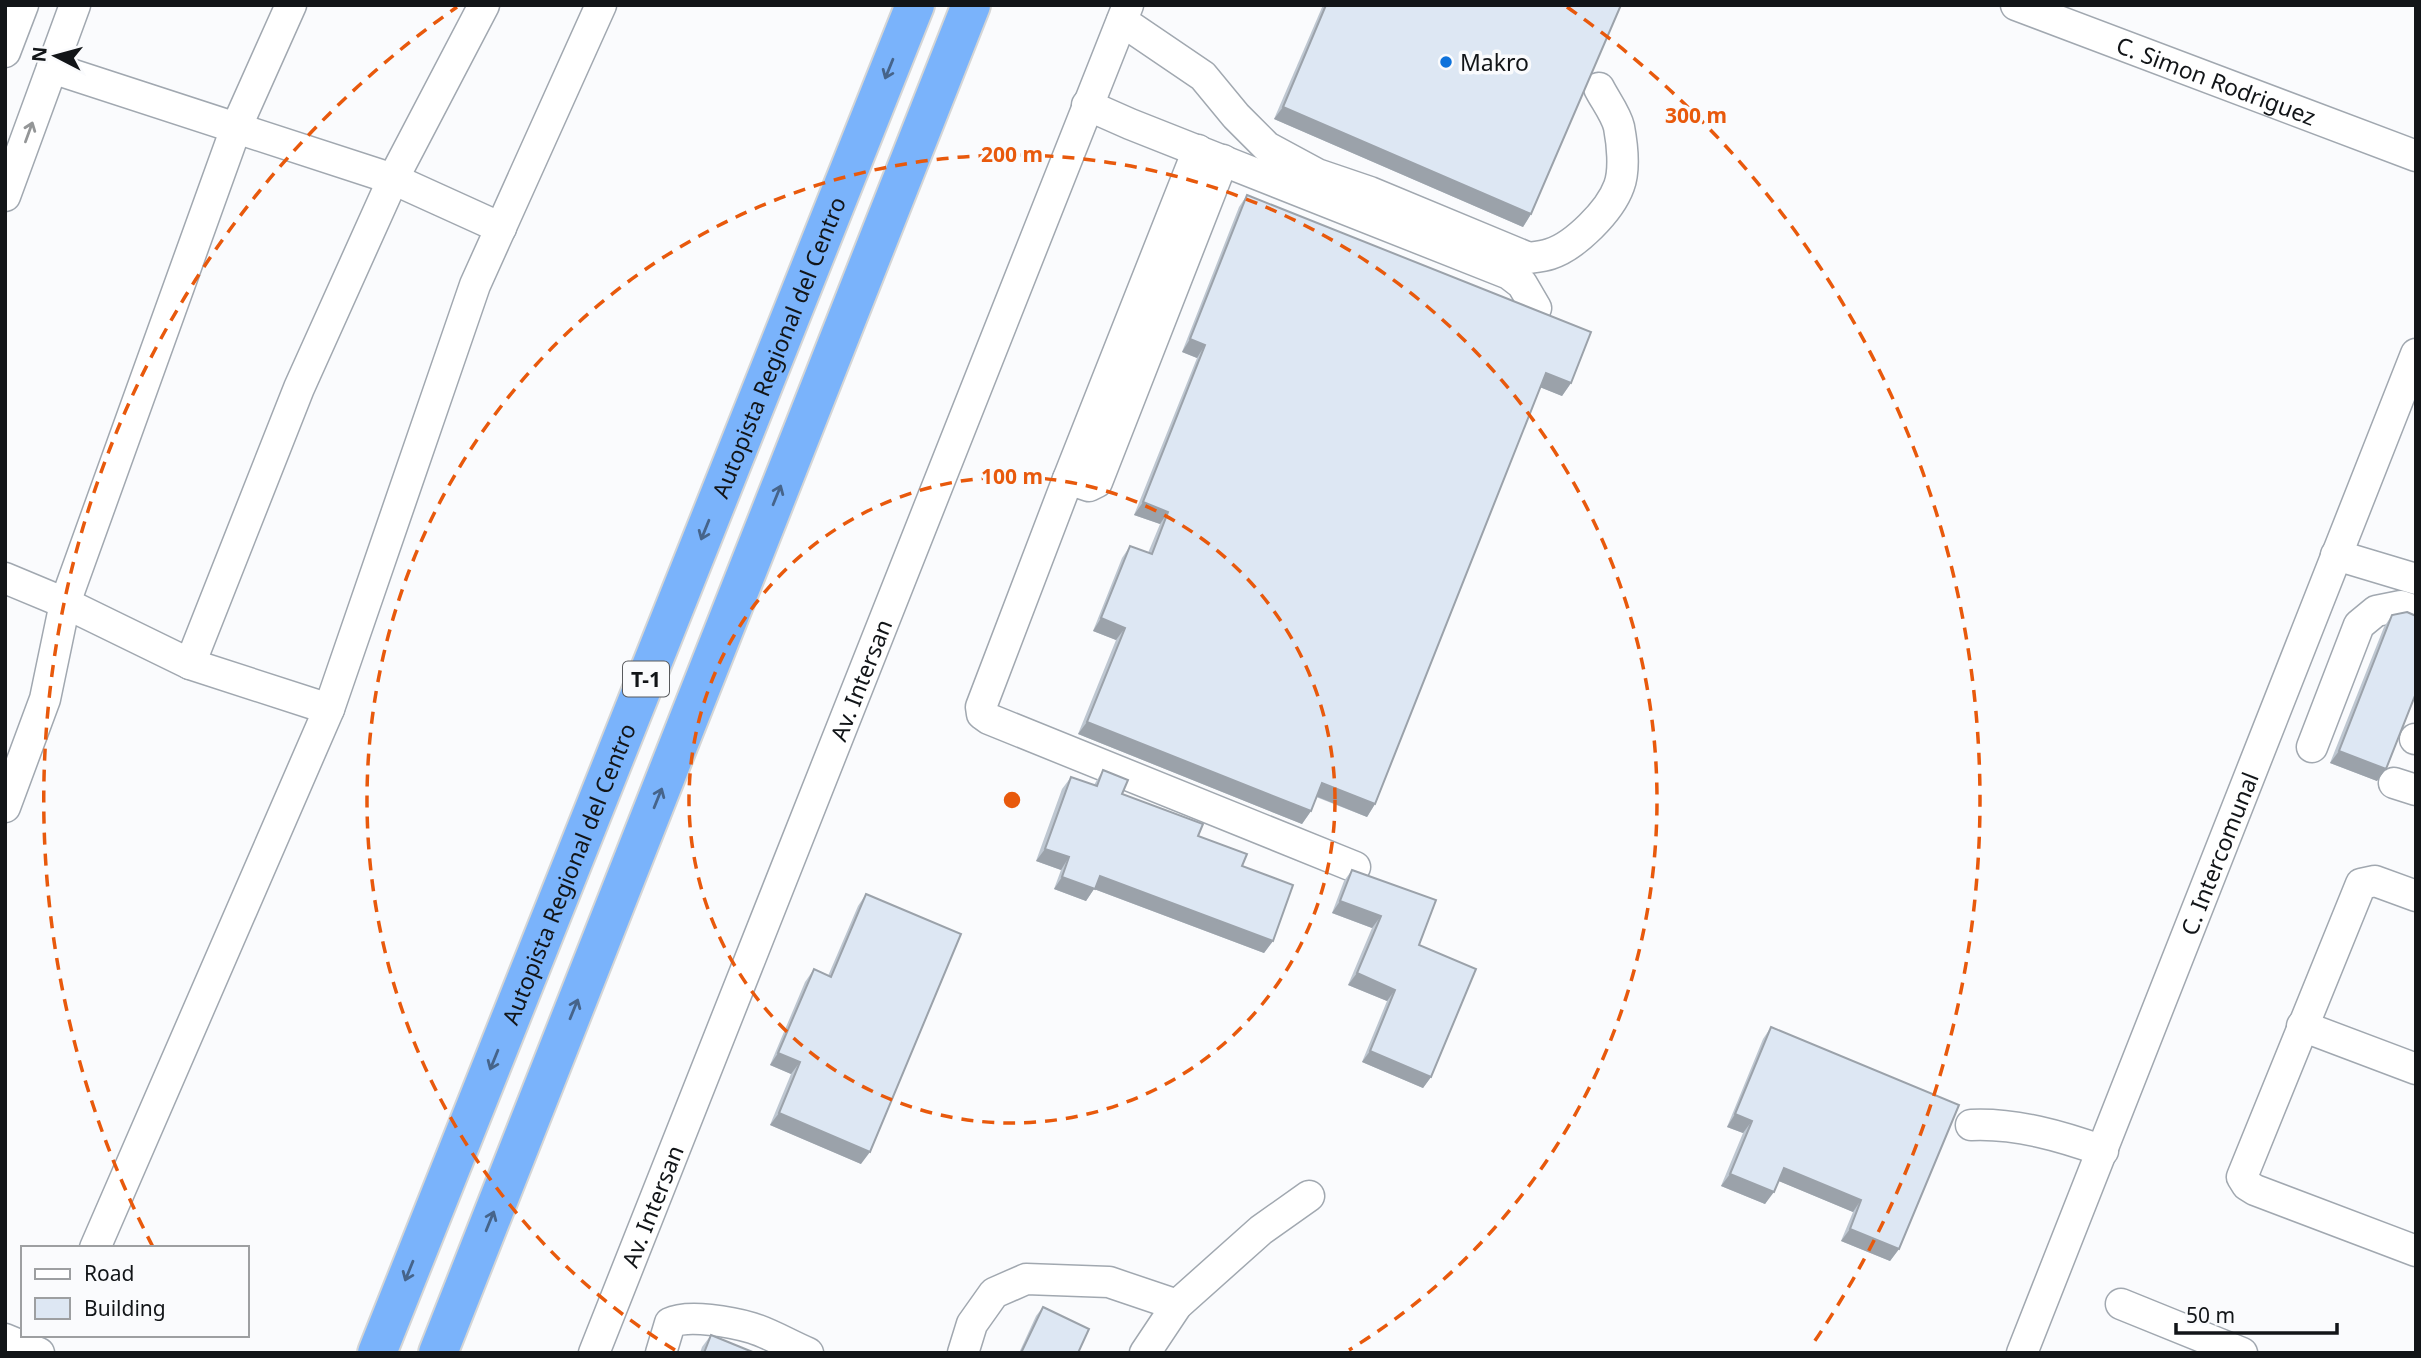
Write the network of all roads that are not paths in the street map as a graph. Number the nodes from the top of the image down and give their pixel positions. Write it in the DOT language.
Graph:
graph roads {
  1 [pos="23,5"];
  2 [pos="75,5"];
  3 [pos="292,5"];
  4 [pos="484,5"];
  5 [pos="601,5"];
  6 [pos="915,5"];
  7 [pos="971,5"];
  8 [pos="2016,5"];
  9 [pos="1125,13"];
  10 [pos="2059,13"];
  11 [pos="7,41"];
  12 [pos="52,68"];
  13 [pos="1598,88"];
  14 [pos="1087,105"];
  15 [pos="236,128"];
  16 [pos="1210,155"];
  17 [pos="2416,156"];
  18 [pos="393,178"];
  19 [pos="5,196"];
  20 [pos="501,228"];
  21 [pos="1536,308"];
  22 [pos="2416,354"];
  23 [pos="2336,555"];
  24 [pos="5,578"];
  25 [pos="2416,579"];
  26 [pos="65,603"];
  27 [pos="2416,611"];
  28 [pos="190,664"];
  29 [pos="329,709"];
  30 [pos="2312,747"];
  31 [pos="5,807"];
  32 [pos="1355,867"];
  33 [pos="2416,896"];
  34 [pos="2302,1026"];
  35 [pos="2416,1069"];
  36 [pos="1971,1125"];
  37 [pos="2103,1151"];
  38 [pos="1310,1196"];
  39 [pos="96,1246"];
  40 [pos="2416,1251"];
  41 [pos="2121,1304"];
  42 [pos="1177,1305"];
  43 [pos="5,1339"];
  44 [pos="2182,1341"];
  45 [pos="39,1353"];
  46 [pos="377,1353"];
  47 [pos="438,1353"];
  48 [pos="594,1353"];
  49 [pos="661,1353"];
  50 [pos="808,1353"];
  51 [pos="963,1353"];
  52 [pos="1145,1353"];
  53 [pos="2022,1353"];
  54 [pos="2242,1353"];
  1 -- 11 [label="street"];
  2 -- 12 [label="street"];
  3 -- 15 [label="street"];
  4 -- 18 [label="street"];
  5 -- 20 [label="street"];
  6 -- 46 [label="highway, Autopista Regional del Centro / T-1, one-way"];
  47 -- 7 [label="highway, T-1, one-way"];
  8 -- 10 [label="street, C. Simon Rodriguez"];
  9 -- 13 [label="street"];
  9 -- 14 [label="street, Av. Intersan"];
  10 -- 17 [label="street, C. Simon Rodriguez"];
  12 -- 15 [label="street"];
  19 -- 12 [label="street, one-way"];
  14 -- 16 [label="street"];
  14 -- 48 [label="street, Av. Intersan"];
  15 -- 18 [label="street"];
  15 -- 26 [label="street"];
  16 -- 21 [label="street"];
  16 -- 32 [label="street"];
  18 -- 20 [label="street"];
  18 -- 28 [label="street"];
  20 -- 29 [label="street"];
  22 -- 23 [label="street, C. Intercomunal"];
  23 -- 25 [label="street"];
  23 -- 37 [label="street, C. Intercomunal"];
  24 -- 26 [label="street"];
  26 -- 28 [label="street"];
  26 -- 31 [label="street"];
  27 -- 30 [label="street"];
  28 -- 29 [label="street"];
  29 -- 39 [label="street"];
  33 -- 34 [label="street"];
  34 -- 35 [label="street"];
  34 -- 40 [label="street"];
  36 -- 37 [label="street"];
  37 -- 53 [label="street, C. Intercomunal"];
  38 -- 42 [label="street"];
  41 -- 44 [label="street"];
  42 -- 51 [label="street"];
  42 -- 52 [label="street"];
  43 -- 45 [label="street"];
  44 -- 54 [label="street"];
  49 -- 50 [label="street"];
}
